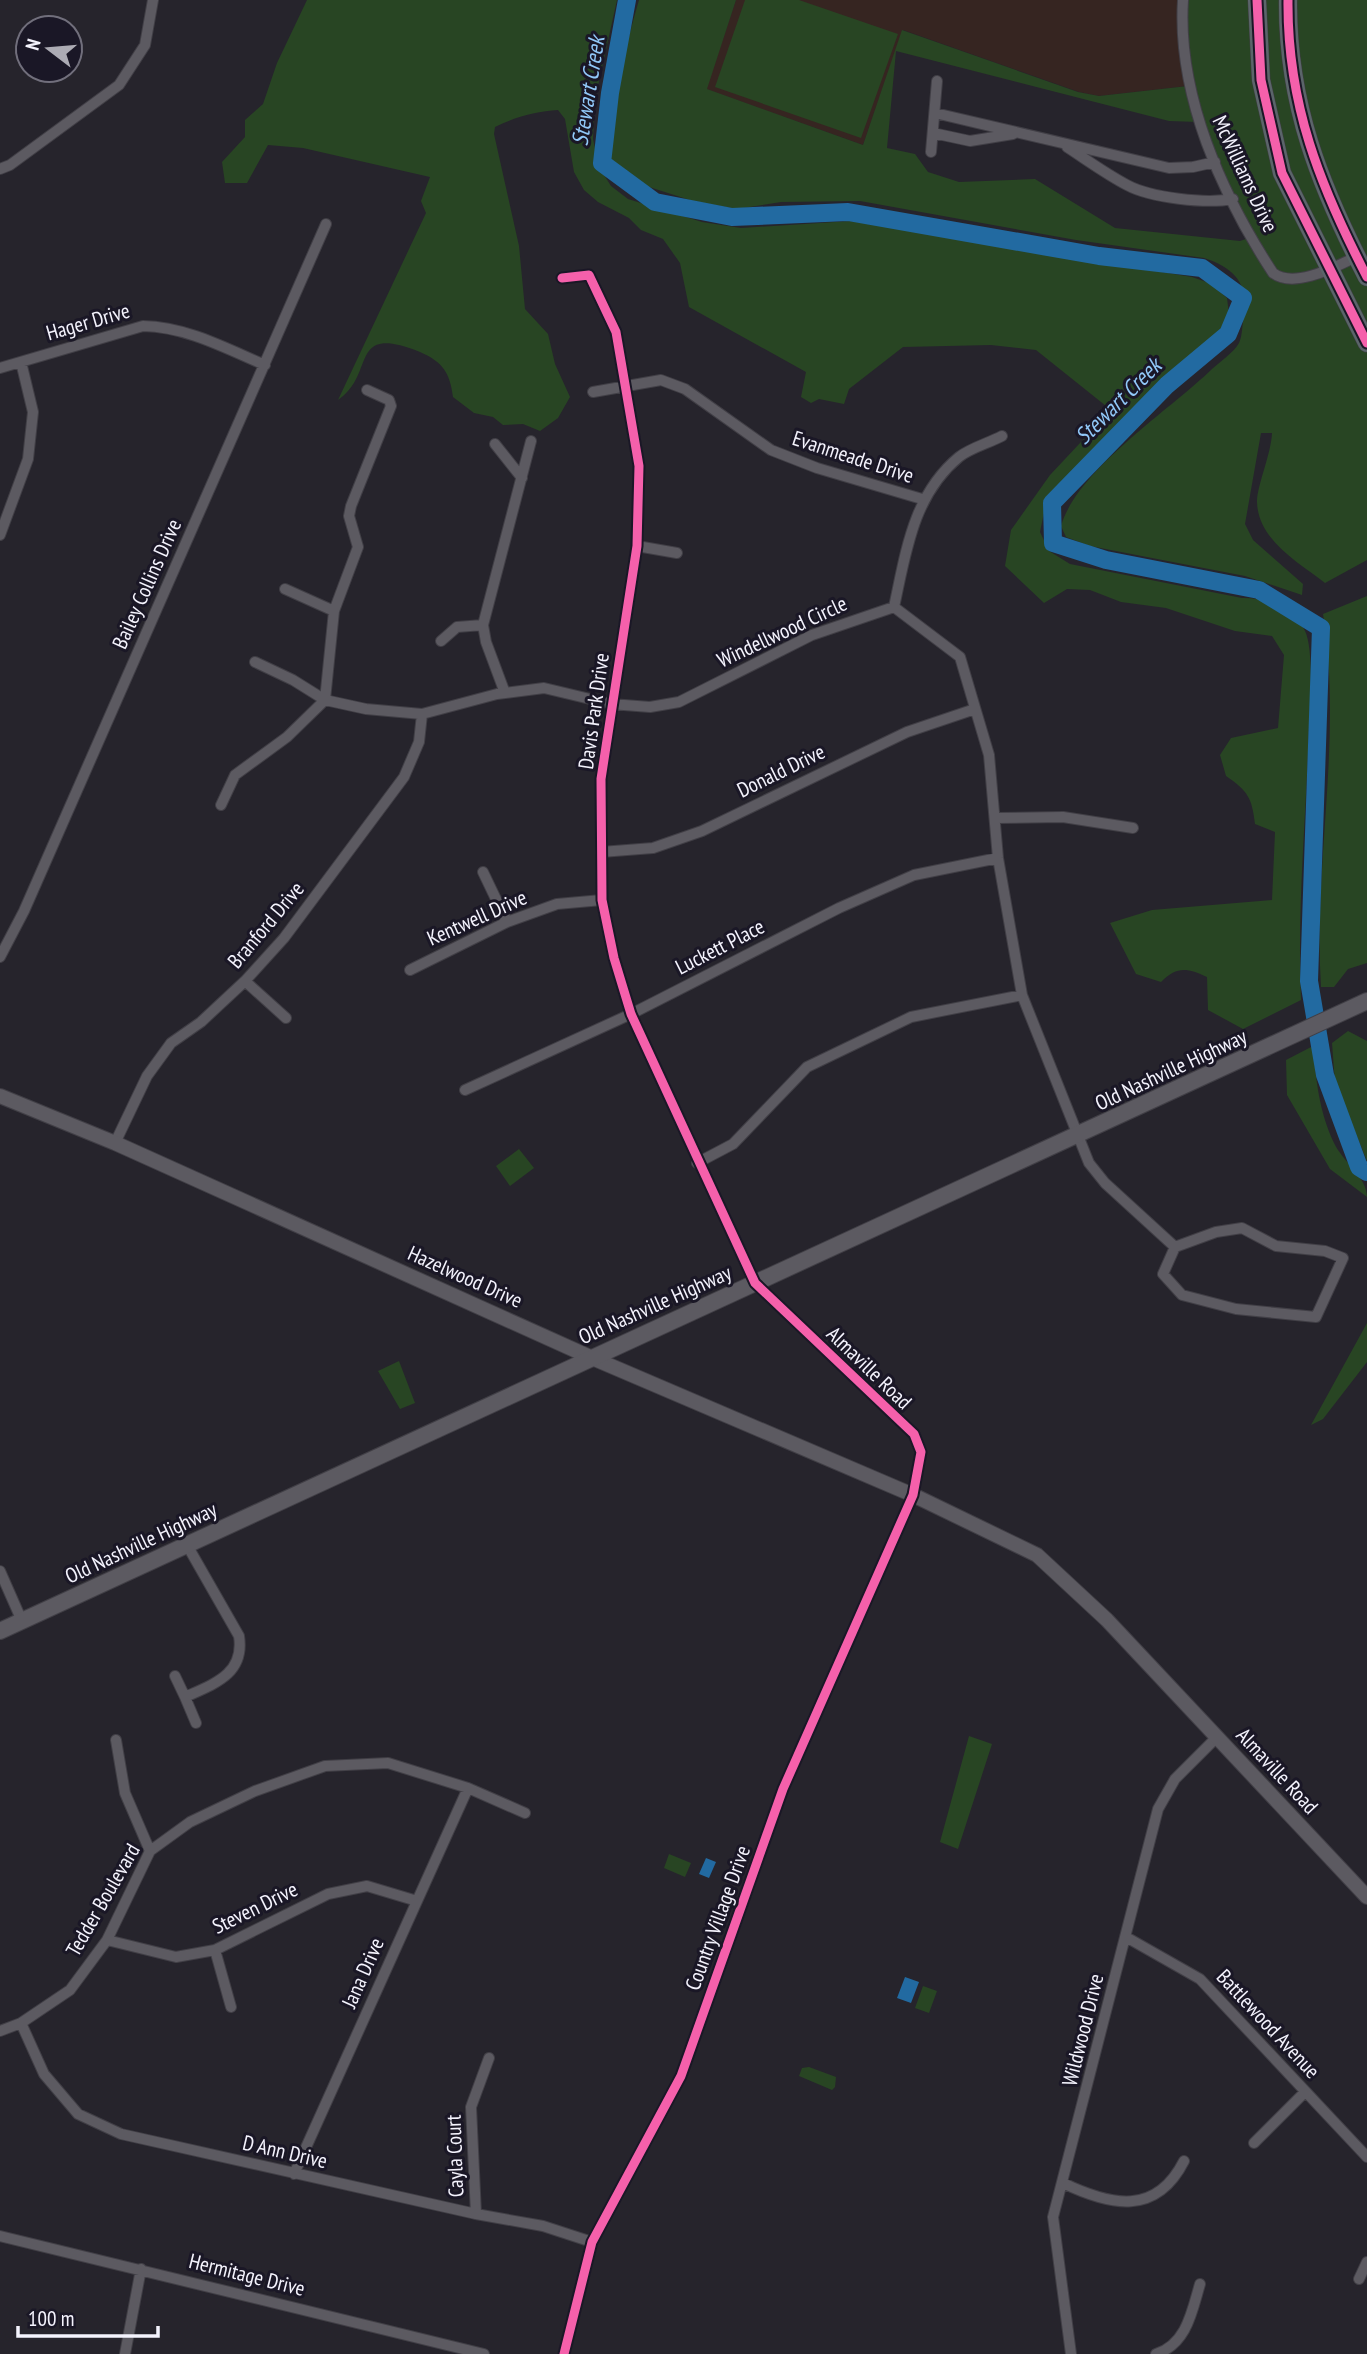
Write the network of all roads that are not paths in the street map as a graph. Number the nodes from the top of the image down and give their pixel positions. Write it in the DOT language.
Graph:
graph roads {
  1 [pos="153,0"];
  2 [pos="1183,0"];
  3 [pos="1257,0"];
  4 [pos="1288,0"];
  5 [pos="937,81"];
  6 [pos="935,114"];
  7 [pos="933,133"];
  8 [pos="1018,133"];
  9 [pos="1059,142"];
  10 [pos="931,152"];
  11 [pos="1215,162"];
  12 [pos="0,169"];
  13 [pos="1233,199"];
  14 [pos="326,224"];
  15 [pos="1356,257"];
  16 [pos="1328,270"];
  17 [pos="1367,277"];
  18 [pos="562,278"];
  19 [pos="1367,343"];
  20 [pos="21,362"];
  21 [pos="265,365"];
  22 [pos="0,368"];
  23 [pos="626,384"];
  24 [pos="366,390"];
  25 [pos="593,392"];
  26 [pos="1002,436"];
  27 [pos="531,441"];
  28 [pos="495,444"];
  29 [pos="522,478"];
  30 [pos="922,499"];
  31 [pos="0,535"];
  32 [pos="637,546"];
  33 [pos="677,553"];
  34 [pos="285,589"];
  35 [pos="894,607"];
  36 [pos="334,611"];
  37 [pos="484,625"];
  38 [pos="441,641"];
  39 [pos="255,662"];
  40 [pos="505,693"];
  41 [pos="325,700"];
  42 [pos="611,704"];
  43 [pos="975,709"];
  44 [pos="422,714"];
  45 [pos="221,805"];
  46 [pos="996,818"];
  47 [pos="1133,828"];
  48 [pos="601,852"];
  49 [pos="998,858"];
  50 [pos="482,872"];
  51 [pos="602,900"];
  52 [pos="507,922"];
  53 [pos="0,957"];
  54 [pos="410,970"];
  55 [pos="246,981"];
  56 [pos="1022,995"];
  57 [pos="1367,1001"];
  58 [pos="631,1014"];
  59 [pos="286,1018"];
  60 [pos="465,1090"];
  61 [pos="0,1096"];
  62 [pos="1080,1136"];
  63 [pos="115,1143"];
  64 [pos="697,1163"];
  65 [pos="1175,1247"];
  66 [pos="755,1283"];
  67 [pos="590,1357"];
  68 [pos="913,1495"];
  69 [pos="187,1545"];
  70 [pos="0,1571"];
  71 [pos="22,1621"];
  72 [pos="0,1632"];
  73 [pos="175,1676"];
  74 [pos="186,1697"];
  75 [pos="196,1723"];
  76 [pos="1217,1737"];
  77 [pos="116,1740"];
  78 [pos="468,1788"];
  79 [pos="525,1813"];
  80 [pos="150,1851"];
  81 [pos="1367,1897"];
  82 [pos="417,1901"];
  83 [pos="1126,1937"];
  84 [pos="107,1940"];
  85 [pos="215,1950"];
  86 [pos="231,2007"];
  87 [pos="21,2022"];
  88 [pos="0,2031"];
  89 [pos="489,2058"];
  90 [pos="1304,2092"];
  91 [pos="1254,2143"];
  92 [pos="1367,2157"];
  93 [pos="1184,2161"];
  94 [pos="294,2174"];
  95 [pos="1063,2183"];
  96 [pos="476,2214"];
  97 [pos="0,2236"];
  98 [pos="592,2242"];
  99 [pos="1367,2262"];
  100 [pos="141,2269"];
  101 [pos="1359,2279"];
  102 [pos="1200,2284"];
  103 [pos="125,2354"];
  104 [pos="484,2354"];
  105 [pos="564,2354"];
  106 [pos="1071,2354"];
  107 [pos="1156,2354"];
  1 -- 12 [label="street"];
  2 -- 11 [label="street, McWilliams Drive"];
  3 -- 16 [label="main road"];
  4 -- 15 [label="main road"];
  5 -- 6 [label="street"];
  6 -- 7 [label="street"];
  6 -- 8 [label="street"];
  7 -- 8 [label="street"];
  7 -- 10 [label="street"];
  8 -- 9 [label="street"];
  9 -- 11 [label="street"];
  9 -- 13 [label="street"];
  11 -- 13 [label="street, McWilliams Drive"];
  13 -- 16 [label="street, McWilliams Drive"];
  14 -- 21 [label="street, Bailey Collins Drive"];
  15 -- 16 [label="street, McWilliams Drive"];
  15 -- 17 [label="main road"];
  16 -- 19 [label="main road"];
  18 -- 23 [label="street, Davis Park Drive"];
  20 -- 21 [label="street, Hager Drive"];
  20 -- 22 [label="street, Hager Drive"];
  20 -- 31 [label="street"];
  21 -- 53 [label="street, Bailey Collins Drive"];
  23 -- 25 [label="street, Evanmeade Drive"];
  23 -- 30 [label="street, Evanmeade Drive"];
  23 -- 32 [label="street, Davis Park Drive"];
  24 -- 36 [label="street"];
  26 -- 30 [label="street"];
  27 -- 29 [label="street"];
  28 -- 29 [label="street"];
  29 -- 37 [label="street"];
  30 -- 35 [label="street"];
  32 -- 33 [label="street"];
  32 -- 42 [label="street, Davis Park Drive"];
  34 -- 36 [label="street"];
  35 -- 42 [label="street, Windellwood Circle"];
  35 -- 43 [label="street"];
  36 -- 41 [label="street"];
  37 -- 38 [label="street"];
  37 -- 40 [label="street"];
  39 -- 41 [label="street, Windellwood Circle"];
  40 -- 42 [label="street, Windellwood Circle"];
  40 -- 44 [label="street, Windellwood Circle"];
  41 -- 44 [label="street, Windellwood Circle"];
  41 -- 45 [label="street"];
  42 -- 48 [label="street, Davis Park Drive"];
  43 -- 46 [label="street"];
  43 -- 48 [label="street, Donald Drive"];
  44 -- 55 [label="street, Branford Drive"];
  46 -- 47 [label="street"];
  46 -- 49 [label="street"];
  48 -- 51 [label="street, Davis Park Drive"];
  49 -- 56 [label="street"];
  49 -- 58 [label="street, Luckett Place"];
  50 -- 52 [label="street"];
  51 -- 52 [label="street, Kentwell Drive"];
  51 -- 58 [label="street, Davis Park Drive"];
  52 -- 54 [label="street, Kentwell Drive"];
  55 -- 59 [label="street"];
  55 -- 63 [label="street, Branford Drive"];
  56 -- 62 [label="street"];
  56 -- 64 [label="street"];
  57 -- 62 [label="main road, Old Nashville Highway"];
  58 -- 60 [label="street, Luckett Place"];
  58 -- 64 [label="street, Davis Park Drive"];
  61 -- 63 [label="street, Hazelwood Drive"];
  62 -- 65 [label="street"];
  62 -- 66 [label="main road, Old Nashville Highway"];
  63 -- 67 [label="street, Hazelwood Drive"];
  64 -- 66 [label="street, Davis Park Drive"];
  65 -- 65 [label="street"];
  66 -- 67 [label="main road, Old Nashville Highway"];
  66 -- 68 [label="street, Almaville Road"];
  67 -- 68 [label="street, Hazelwood Drive"];
  67 -- 69 [label="main road, Old Nashville Highway"];
  68 -- 76 [label="street, Almaville Road"];
  68 -- 98 [label="street, Country Village Drive"];
  69 -- 71 [label="main road, Old Nashville Highway"];
  69 -- 74 [label="street"];
  70 -- 71 [label="street"];
  71 -- 72 [label="main road, Old Nashville Highway"];
  73 -- 74 [label="street"];
  74 -- 75 [label="street"];
  76 -- 81 [label="street, Almaville Road"];
  76 -- 83 [label="street, Wildwood Drive"];
  77 -- 80 [label="street"];
  78 -- 79 [label="street, Tedder Boulevard"];
  78 -- 80 [label="street, Tedder Boulevard"];
  78 -- 82 [label="street, Jana Drive"];
  80 -- 84 [label="street, Tedder Boulevard"];
  82 -- 85 [label="street, Steven Drive"];
  82 -- 94 [label="street, Jana Drive"];
  83 -- 90 [label="street, Battlewood Avenue"];
  83 -- 95 [label="street, Wildwood Drive"];
  84 -- 85 [label="street, Steven Drive"];
  84 -- 87 [label="street, Tedder Boulevard"];
  85 -- 86 [label="street"];
  87 -- 88 [label="street, Tedder Boulevard"];
  87 -- 94 [label="street, D Ann Drive"];
  89 -- 96 [label="street, Cayla Court"];
  90 -- 91 [label="street"];
  90 -- 92 [label="street, Battlewood Avenue"];
  93 -- 95 [label="street"];
  94 -- 96 [label="street, D Ann Drive"];
  95 -- 106 [label="street, Wildwood Drive"];
  96 -- 98 [label="street, D Ann Drive"];
  97 -- 100 [label="street, Hermitage Drive"];
  98 -- 105 [label="street, Country Village Drive"];
  99 -- 101 [label="street"];
  100 -- 103 [label="street"];
  100 -- 104 [label="street, Hermitage Drive"];
  102 -- 107 [label="street"];
}
